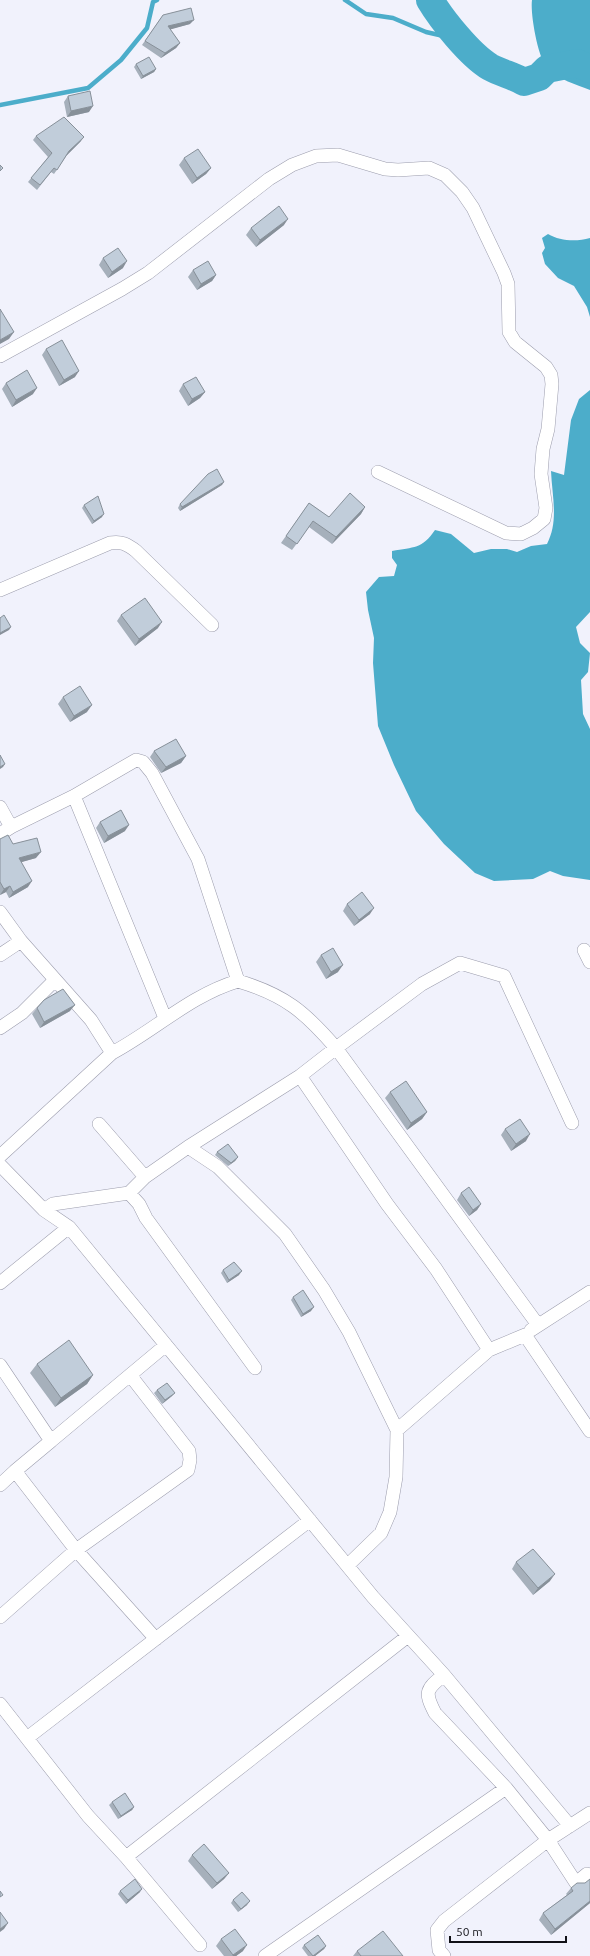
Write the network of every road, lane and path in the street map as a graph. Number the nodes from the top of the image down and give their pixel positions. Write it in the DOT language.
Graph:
graph roads {
  1 [pos="0,356"];
  2 [pos="378,472"];
  3 [pos="0,590"];
  4 [pos="212,625"];
  5 [pos="74,796"];
  6 [pos="0,807"];
  7 [pos="5,831"];
  8 [pos="0,912"];
  9 [pos="21,941"];
  10 [pos="584,950"];
  11 [pos="0,955"];
  12 [pos="590,962"];
  13 [pos="55,980"];
  14 [pos="238,981"];
  15 [pos="165,1018"];
  16 [pos="0,1028"];
  17 [pos="336,1048"];
  18 [pos="112,1053"];
  19 [pos="300,1076"];
  20 [pos="572,1123"];
  21 [pos="99,1124"];
  22 [pos="188,1147"];
  23 [pos="0,1156"];
  24 [pos="0,1165"];
  25 [pos="145,1177"];
  26 [pos="129,1193"];
  27 [pos="44,1210"];
  28 [pos="69,1227"];
  29 [pos="0,1283"];
  30 [pos="590,1292"];
  31 [pos="538,1325"];
  32 [pos="525,1335"];
  33 [pos="166,1345"];
  34 [pos="489,1350"];
  35 [pos="0,1365"];
  36 [pos="255,1368"];
  37 [pos="130,1375"];
  38 [pos="397,1430"];
  39 [pos="590,1431"];
  40 [pos="51,1441"];
  41 [pos="15,1471"];
  42 [pos="0,1485"];
  43 [pos="310,1520"];
  44 [pos="76,1550"];
  45 [pos="348,1565"];
  46 [pos="0,1617"];
  47 [pos="408,1636"];
  48 [pos="156,1639"];
  49 [pos="444,1675"];
  50 [pos="0,1704"];
  51 [pos="27,1738"];
  52 [pos="506,1788"];
  53 [pos="590,1813"];
  54 [pos="570,1826"];
  55 [pos="548,1840"];
  56 [pos="126,1857"];
  57 [pos="590,1877"];
  58 [pos="200,1945"];
  59 [pos="265,1956"];
  60 [pos="444,1956"];
  1 -- 2 [label="street"];
  3 -- 4 [label="street"];
  5 -- 7 [label="street"];
  5 -- 14 [label="street"];
  5 -- 15 [label="street"];
  6 -- 7 [label="street"];
  8 -- 9 [label="street"];
  9 -- 11 [label="street"];
  9 -- 13 [label="street"];
  10 -- 12 [label="street"];
  13 -- 16 [label="street"];
  13 -- 18 [label="street"];
  14 -- 15 [label="street"];
  14 -- 17 [label="street"];
  15 -- 18 [label="street"];
  17 -- 19 [label="street"];
  17 -- 20 [label="street"];
  17 -- 31 [label="street"];
  18 -- 23 [label="street"];
  19 -- 22 [label="street"];
  19 -- 34 [label="street"];
  21 -- 25 [label="street"];
  22 -- 25 [label="street"];
  22 -- 38 [label="street"];
  24 -- 27 [label="street"];
  25 -- 26 [label="street"];
  26 -- 27 [label="street"];
  26 -- 36 [label="street"];
  27 -- 28 [label="street"];
  28 -- 29 [label="street"];
  28 -- 33 [label="street"];
  30 -- 31 [label="street"];
  31 -- 32 [label="street"];
  32 -- 34 [label="street"];
  32 -- 39 [label="street"];
  33 -- 37 [label="street"];
  33 -- 43 [label="street"];
  34 -- 38 [label="street"];
  35 -- 40 [label="street"];
  37 -- 40 [label="street"];
  37 -- 44 [label="street"];
  38 -- 45 [label="street"];
  40 -- 41 [label="street"];
  41 -- 42 [label="street"];
  41 -- 44 [label="street"];
  43 -- 45 [label="street"];
  43 -- 48 [label="street"];
  44 -- 46 [label="street"];
  44 -- 48 [label="street"];
  45 -- 47 [label="street"];
  47 -- 49 [label="street"];
  47 -- 56 [label="street"];
  48 -- 51 [label="street"];
  49 -- 52 [label="street"];
  49 -- 54 [label="street"];
  50 -- 51 [label="street"];
  51 -- 56 [label="street"];
  52 -- 55 [label="street"];
  52 -- 59 [label="street"];
  53 -- 54 [label="street"];
  54 -- 55 [label="street"];
  55 -- 57 [label="street"];
  55 -- 60 [label="street"];
  56 -- 58 [label="street"];
}
